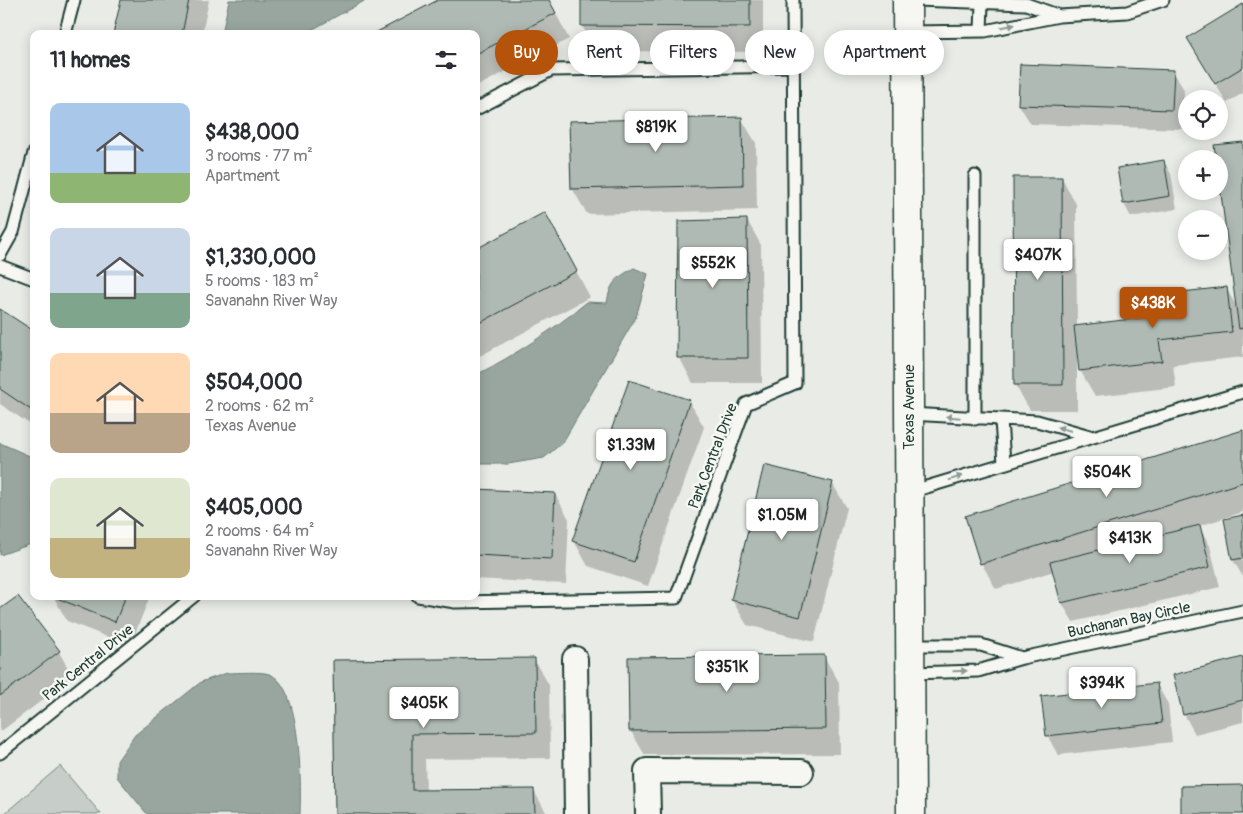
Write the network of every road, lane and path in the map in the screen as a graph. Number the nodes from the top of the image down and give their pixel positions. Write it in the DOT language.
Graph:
graph roads {
  1 [pos="74,0"];
  2 [pos="793,0"];
  3 [pos="906,0"];
  4 [pos="916,0"];
  5 [pos="1163,0"];
  6 [pos="982,3"];
  7 [pos="1059,16"];
  8 [pos="66,30"];
  9 [pos="793,30"];
  10 [pos="908,30"];
  11 [pos="981,31"];
  12 [pos="944,32"];
  13 [pos="745,67"];
  14 [pos="793,75"];
  15 [pos="908,75"];
  16 [pos="480,107"];
  17 [pos="30,168"];
  18 [pos="975,176"];
  19 [pos="0,256"];
  20 [pos="0,266"];
  21 [pos="30,277"];
  22 [pos="1243,392"];
  23 [pos="909,414"];
  24 [pos="975,419"];
  25 [pos="1001,420"];
  26 [pos="1090,436"];
  27 [pos="1004,463"];
  28 [pos="910,492"];
  29 [pos="189,600"];
  30 [pos="443,600"];
  31 [pos="1243,611"];
  32 [pos="911,645"];
  33 [pos="1022,658"];
  34 [pos="575,659"];
  35 [pos="911,673"];
  36 [pos="0,753"];
  37 [pos="801,772"];
  38 [pos="577,814"];
  39 [pos="648,814"];
  40 [pos="911,814"];
  1 -- 8 [label="lane"];
  2 -- 9 [label="lane, Park Central Drive"];
  3 -- 10 [label="street, Texas Avenue"];
  4 -- 6 [label="lane"];
  5 -- 7 [label="lane"];
  6 -- 7 [label="lane"];
  6 -- 11 [label="lane"];
  11 -- 7 [label="lane, one-way"];
  11 -- 12 [label="lane"];
  13 -- 16 [label="lane"];
  14 -- 30 [label="lane, Park Central Drive"];
  15 -- 23 [label="street, Texas Avenue"];
  17 -- 19 [label="lane"];
  18 -- 24 [label="lane"];
  20 -- 21 [label="lane"];
  22 -- 26 [label="lane"];
  24 -- 23 [label="lane, one-way"];
  23 -- 28 [label="street, Texas Avenue"];
  24 -- 25 [label="lane"];
  26 -- 25 [label="lane, one-way"];
  25 -- 27 [label="lane"];
  26 -- 27 [label="lane"];
  28 -- 27 [label="lane, one-way"];
  28 -- 32 [label="street, Texas Avenue"];
  29 -- 36 [label="lane, Park Central Drive"];
  31 -- 33 [label="lane, Buchanan Bay Circle"];
  32 -- 33 [label="lane, Buchanan Bay Circle"];
  32 -- 35 [label="street, Texas Avenue"];
  35 -- 33 [label="lane, Buchanan Bay Circle, one-way"];
  34 -- 38 [label="street"];
  35 -- 40 [label="street, Texas Avenue"];
  37 -- 39 [label="street"];
}
